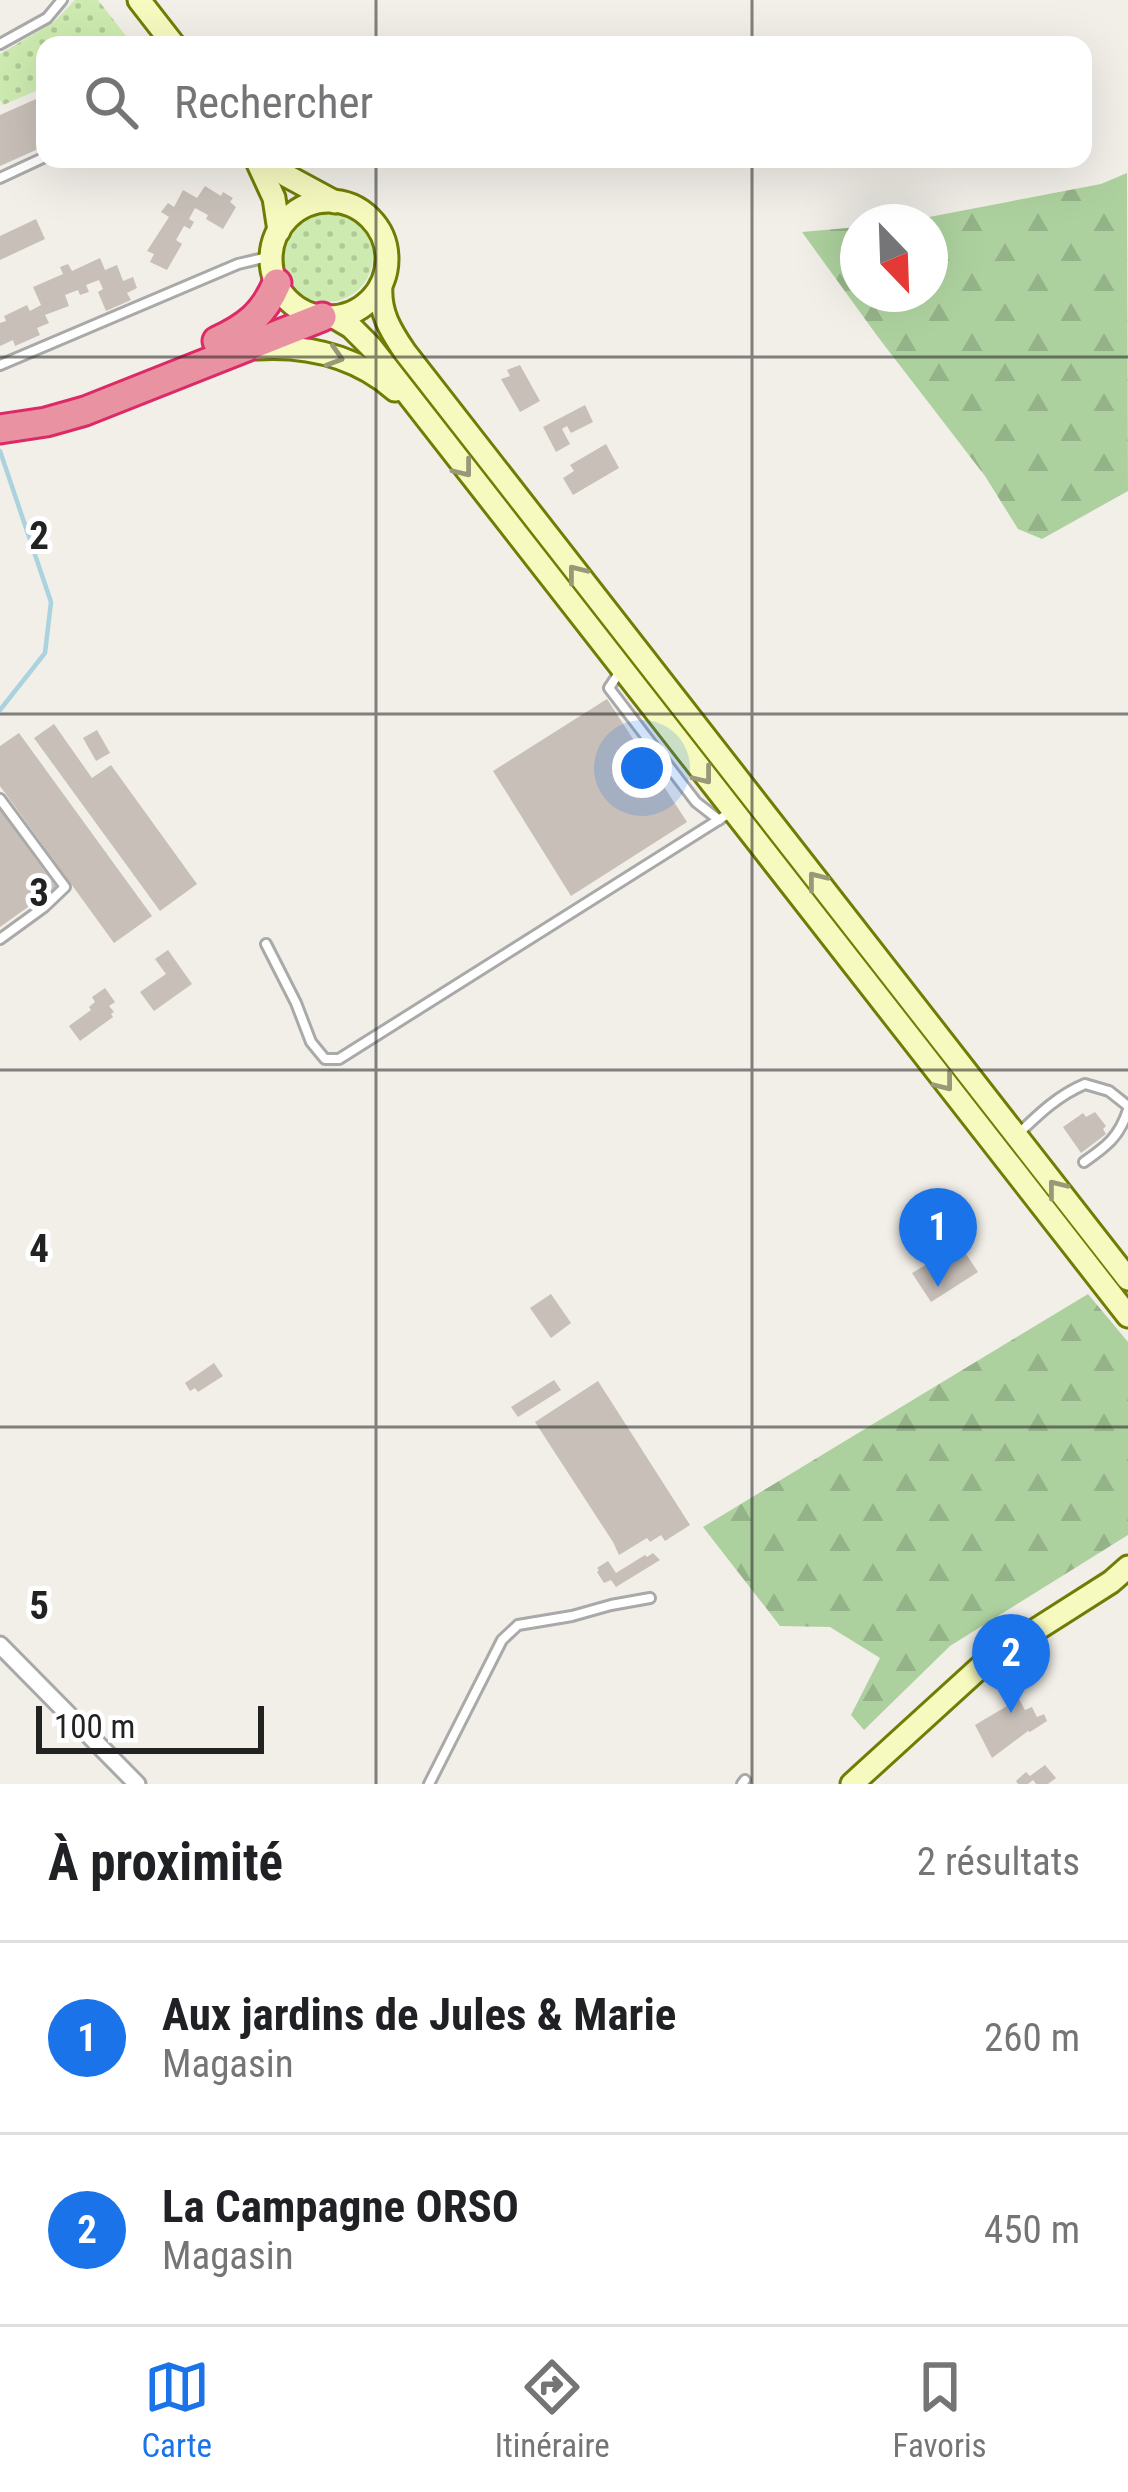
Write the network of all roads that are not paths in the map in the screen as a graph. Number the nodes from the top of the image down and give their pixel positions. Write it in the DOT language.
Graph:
graph roads {
  1 [pos="62,0"];
  2 [pos="139,0"];
  3 [pos="167,36"];
  4 [pos="0,44"];
  5 [pos="36,161"];
  6 [pos="260,168"];
  7 [pos="277,168"];
  8 [pos="0,178"];
  9 [pos="335,202"];
  10 [pos="279,231"];
  11 [pos="274,270"];
  12 [pos="381,285"];
  13 [pos="328,317"];
  14 [pos="227,352"];
  15 [pos="0,365"];
  16 [pos="0,413"];
  17 [pos="424,417"];
  18 [pos="0,428"];
  19 [pos="0,799"];
  20 [pos="725,816"];
  21 [pos="0,939"];
  22 [pos="266,944"];
  23 [pos="1128,1108"];
  24 [pos="1016,1136"];
  25 [pos="1084,1162"];
  26 [pos="1128,1280"];
  27 [pos="1128,1316"];
  28 [pos="1122,1575"];
  29 [pos="650,1598"];
  30 [pos="0,1645"];
  31 [pos="137,1784"];
  32 [pos="429,1784"];
  33 [pos="852,1784"];
  1 -- 4 [label="lane"];
  2 -- 3 [label="main road"];
  5 -- 8 [label="lane"];
  6 -- 10 [label="main road"];
  7 -- 9 [label="main road"];
  9 -- 10 [label="main road"];
  9 -- 12 [label="main road"];
  10 -- 11 [label="main road"];
  11 -- 13 [label="main road"];
  11 -- 15 [label="lane"];
  11 -- 16 [label="highway"];
  12 -- 13 [label="main road"];
  24 -- 12 [label="main road, one-way"];
  13 -- 14 [label="highway"];
  13 -- 17 [label="main road"];
  14 -- 17 [label="main road, one-way"];
  14 -- 18 [label="highway"];
  17 -- 20 [label="main road, one-way"];
  19 -- 21 [label="lane"];
  20 -- 22 [label="lane"];
  20 -- 27 [label="main road, one-way"];
  23 -- 24 [label="lane"];
  23 -- 25 [label="lane"];
  26 -- 24 [label="main road, one-way"];
  28 -- 33 [label="main road"];
  29 -- 32 [label="lane"];
  30 -- 31 [label="street"];
}
